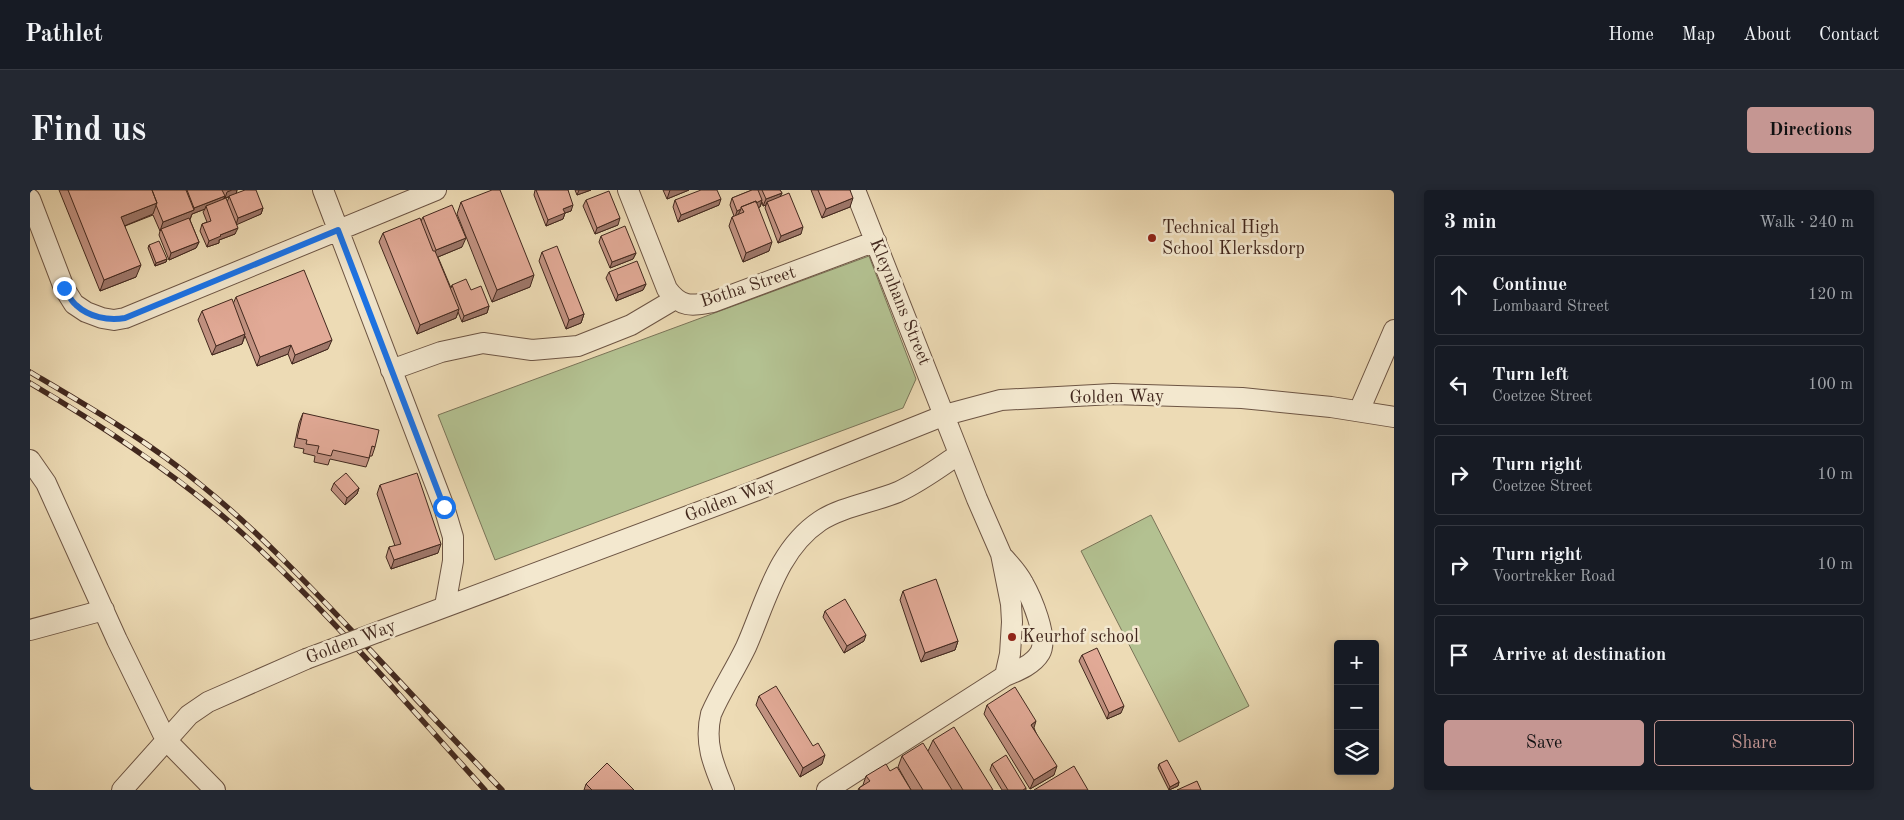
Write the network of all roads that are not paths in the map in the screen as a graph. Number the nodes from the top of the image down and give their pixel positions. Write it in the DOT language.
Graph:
graph roads {
  1 [pos="322,190"];
  2 [pos="436,190"];
  3 [pos="628,190"];
  4 [pos="855,190"];
  5 [pos="30,199"];
  6 [pos="338,230"];
  7 [pos="876,241"];
  8 [pos="675,299"];
  9 [pos="1394,330"];
  10 [pos="392,370"];
  11 [pos="1359,411"];
  12 [pos="945,415"];
  13 [pos="1394,417"];
  14 [pos="959,454"];
  15 [pos="30,460"];
  16 [pos="1001,554"];
  17 [pos="445,606"];
  18 [pos="104,610"];
  19 [pos="30,630"];
  20 [pos="1005,676"];
  21 [pos="166,740"];
  22 [pos="122,790"];
  23 [pos="215,790"];
  24 [pos="724,790"];
  25 [pos="826,790"];
  1 -- 6 [label="street"];
  2 -- 6 [label="street"];
  3 -- 8 [label="street, Botha Street"];
  4 -- 7 [label="street, Kleynhans Street"];
  5 -- 6 [label="street"];
  6 -- 10 [label="street"];
  7 -- 8 [label="street, Botha Street"];
  7 -- 12 [label="street, Kleynhans Street"];
  8 -- 10 [label="street"];
  9 -- 11 [label="street"];
  10 -- 17 [label="street"];
  11 -- 12 [label="street, Golden Way"];
  11 -- 13 [label="street, Golden Way"];
  12 -- 14 [label="street, Kleynhans Street"];
  12 -- 17 [label="street, Golden Way"];
  14 -- 16 [label="street, Kleynhans Street"];
  14 -- 24 [label="street"];
  15 -- 18 [label="street"];
  16 -- 20 [label="street"];
  16 -- 20 [label="street"];
  17 -- 21 [label="street, Golden Way, bridge"];
  18 -- 19 [label="street"];
  18 -- 21 [label="street"];
  20 -- 25 [label="street"];
  21 -- 22 [label="street, Golden Way"];
  21 -- 23 [label="street"];
}
